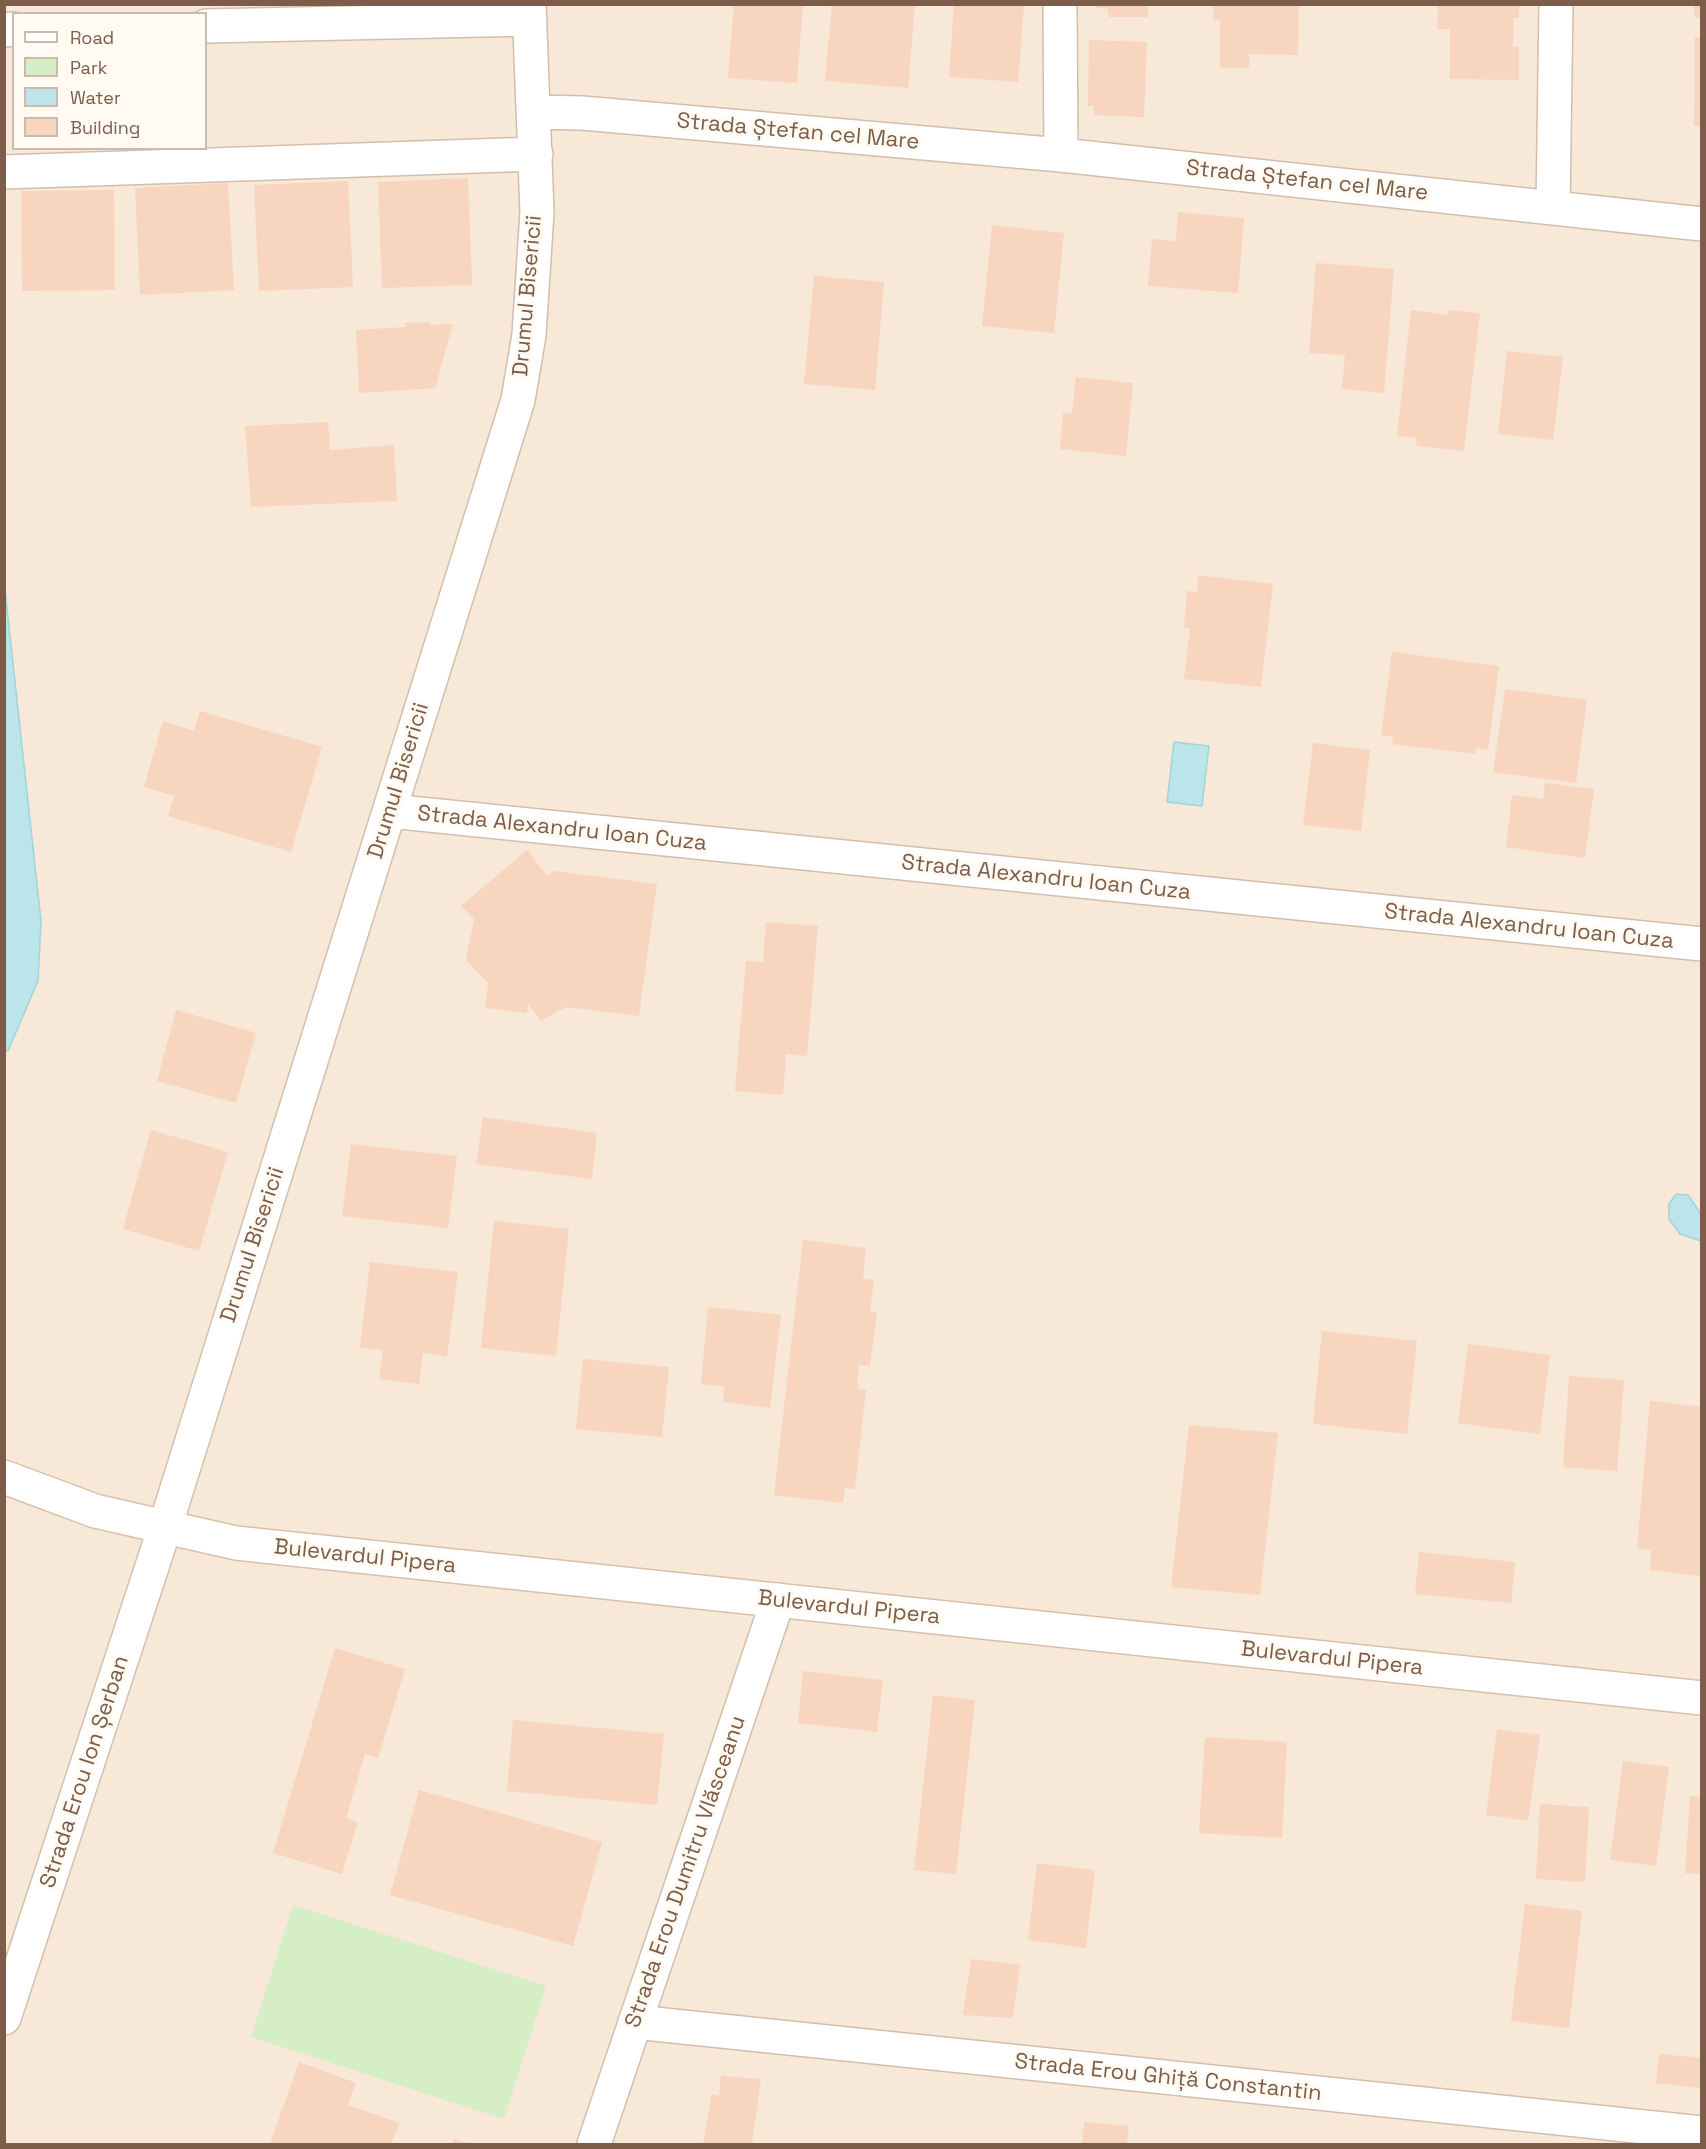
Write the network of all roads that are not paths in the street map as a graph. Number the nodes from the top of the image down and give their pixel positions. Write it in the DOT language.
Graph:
graph roads {
  1 [pos="1060,4"];
  2 [pos="1556,4"];
  3 [pos="529,12"];
  4 [pos="207,26"];
  5 [pos="534,112"];
  6 [pos="536,154"];
  7 [pos="1061,155"];
  8 [pos="4,172"];
  9 [pos="1553,207"];
  10 [pos="1701,224"];
  11 [pos="390,812"];
  12 [pos="1701,944"];
  13 [pos="4,1477"];
  14 [pos="165,1527"];
  15 [pos="778,1600"];
  16 [pos="1701,1698"];
  17 [pos="4,2018"];
  18 [pos="635,2022"];
  19 [pos="1701,2133"];
  20 [pos="594,2145"];
  1 -- 7 [label="street"];
  2 -- 9 [label="street"];
  3 -- 4 [label="street, Drumul Bisericii"];
  3 -- 5 [label="street, Drumul Bisericii"];
  5 -- 6 [label="street, Drumul Bisericii"];
  5 -- 7 [label="street, Strada Ștefan cel Mare"];
  6 -- 8 [label="street"];
  6 -- 11 [label="street, Drumul Bisericii"];
  7 -- 9 [label="street, Strada Ștefan cel Mare"];
  9 -- 10 [label="street, Strada Ștefan cel Mare"];
  11 -- 12 [label="street, Strada Alexandru Ioan Cuza"];
  11 -- 14 [label="street, Drumul Bisericii"];
  13 -- 14 [label="street, Bulevardul Pipera"];
  14 -- 15 [label="street, Bulevardul Pipera"];
  14 -- 17 [label="street, Strada Erou Ion Șerban"];
  15 -- 16 [label="street, Bulevardul Pipera"];
  15 -- 18 [label="street, Strada Erou Dumitru Vlăsceanu"];
  18 -- 19 [label="street, Strada Erou Ghiță Constantin"];
  18 -- 20 [label="street, Strada Erou Dumitru Vlăsceanu"];
}
